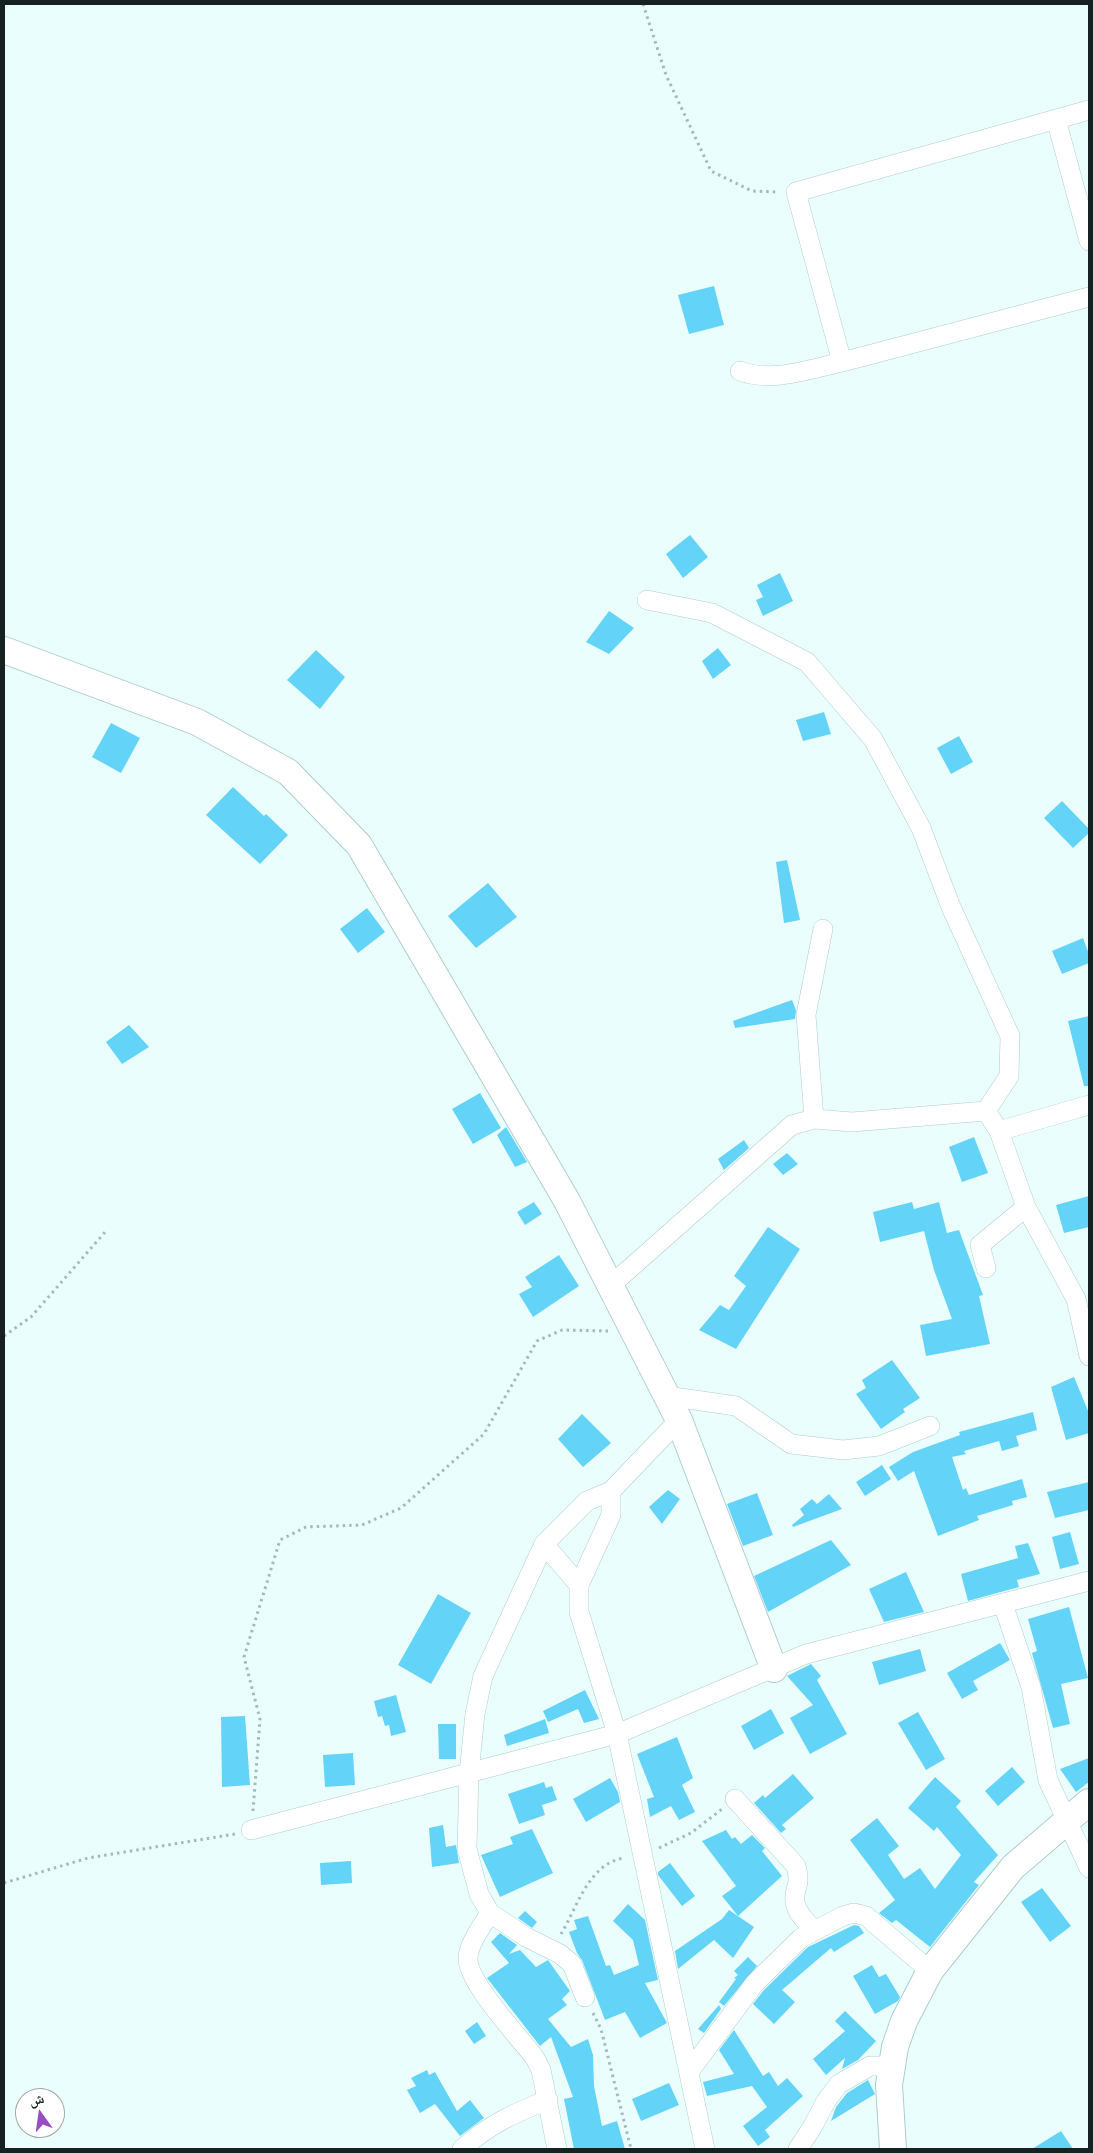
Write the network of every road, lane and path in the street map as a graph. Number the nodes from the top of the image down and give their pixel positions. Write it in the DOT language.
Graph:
graph roads {
  1 [pos="644,4"];
  2 [pos="1089,110"];
  3 [pos="1056,119"];
  4 [pos="796,192"];
  5 [pos="1089,242"];
  6 [pos="1089,297"];
  7 [pos="842,362"];
  8 [pos="740,371"];
  9 [pos="647,600"];
  10 [pos="4,650"];
  11 [pos="822,930"];
  12 [pos="1089,1105"];
  13 [pos="986,1111"];
  14 [pos="814,1119"];
  15 [pos="999,1131"];
  16 [pos="1026,1207"];
  17 [pos="106,1231"];
  18 [pos="986,1268"];
  19 [pos="610,1286"];
  20 [pos="634,1331"];
  21 [pos="4,1336"];
  22 [pos="1089,1356"];
  23 [pos="667,1396"];
  24 [pos="679,1420"];
  25 [pos="930,1426"];
  26 [pos="611,1491"];
  27 [pos="544,1544"];
  28 [pos="1089,1581"];
  29 [pos="579,1585"];
  30 [pos="1004,1604"];
  31 [pos="774,1668"];
  32 [pos="617,1734"];
  33 [pos="470,1773"];
  34 [pos="735,1798"];
  35 [pos="1089,1802"];
  36 [pos="1067,1820"];
  37 [pos="251,1830"];
  38 [pos="1089,1868"];
  39 [pos="4,1883"];
  40 [pos="490,1913"];
  41 [pos="815,1930"];
  42 [pos="930,1971"];
  43 [pos="585,1997"];
  44 [pos="891,2066"];
  45 [pos="689,2072"];
  46 [pos="548,2100"];
  47 [pos="462,2149"];
  48 [pos="557,2149"];
  49 [pos="631,2149"];
  50 [pos="705,2149"];
  51 [pos="798,2149"];
  52 [pos="893,2149"];
  1 -- 4 [label="path"];
  2 -- 3 [label="street"];
  3 -- 4 [label="street"];
  3 -- 5 [label="street"];
  4 -- 7 [label="street"];
  6 -- 7 [label="street"];
  7 -- 8 [label="street"];
  9 -- 13 [label="street"];
  10 -- 19 [label="street"];
  11 -- 14 [label="street"];
  12 -- 15 [label="street"];
  13 -- 14 [label="street"];
  13 -- 15 [label="street"];
  14 -- 19 [label="street"];
  15 -- 16 [label="street"];
  16 -- 18 [label="street"];
  16 -- 22 [label="street"];
  17 -- 21 [label="path"];
  19 -- 20 [label="street"];
  20 -- 23 [label="street"];
  20 -- 37 [label="path"];
  23 -- 24 [label="street"];
  23 -- 25 [label="street"];
  24 -- 26 [label="street"];
  24 -- 31 [label="street"];
  26 -- 27 [label="street"];
  26 -- 29 [label="street"];
  27 -- 29 [label="street"];
  27 -- 33 [label="street"];
  28 -- 30 [label="street"];
  29 -- 32 [label="street"];
  30 -- 31 [label="street"];
  30 -- 36 [label="street"];
  31 -- 32 [label="street"];
  32 -- 33 [label="street"];
  32 -- 45 [label="street"];
  33 -- 37 [label="street"];
  33 -- 40 [label="street"];
  34 -- 41 [label="street"];
  35 -- 36 [label="street"];
  36 -- 38 [label="street"];
  36 -- 42 [label="street"];
  37 -- 39 [label="path"];
  40 -- 43 [label="street"];
  40 -- 46 [label="street"];
  41 -- 42 [label="street"];
  41 -- 45 [label="street"];
  42 -- 44 [label="street"];
  43 -- 49 [label="path"];
  44 -- 51 [label="street"];
  44 -- 52 [label="street"];
  45 -- 50 [label="street"];
  46 -- 47 [label="street"];
  46 -- 48 [label="street"];
}
